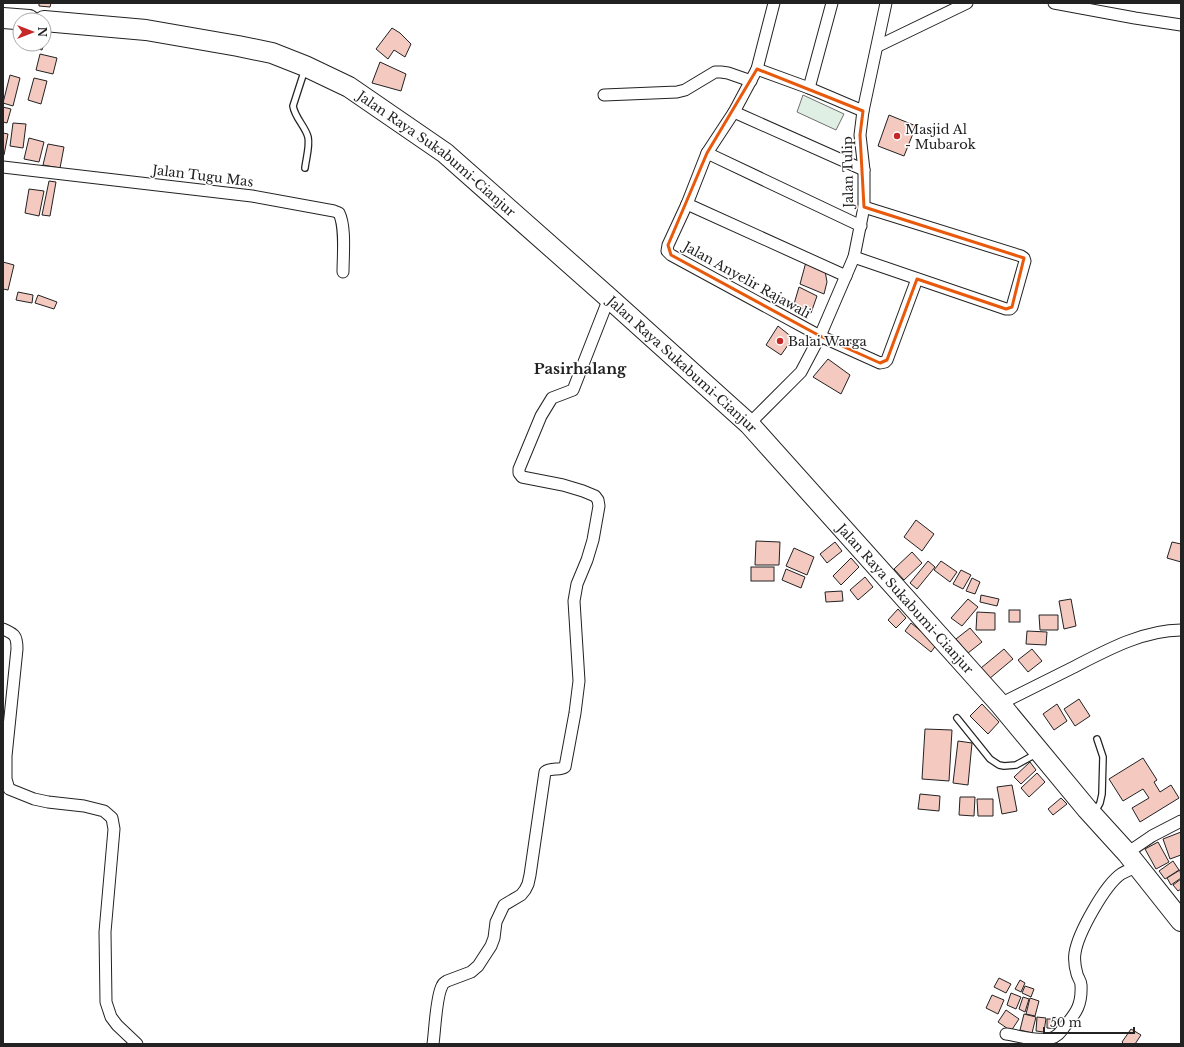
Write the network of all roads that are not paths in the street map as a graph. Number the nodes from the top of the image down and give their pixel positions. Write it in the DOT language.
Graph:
graph roads {
  1 [pos="774,3"];
  2 [pos="832,3"];
  3 [pos="886,3"];
  4 [pos="967,3"];
  5 [pos="1054,3"];
  6 [pos="52,22"];
  7 [pos="1181,25"];
  8 [pos="878,46"];
  9 [pos="306,66"];
  10 [pos="758,69"];
  11 [pos="751,82"];
  12 [pos="810,88"];
  13 [pos="604,95"];
  14 [pos="863,111"];
  15 [pos="734,112"];
  16 [pos="707,153"];
  17 [pos="3,167"];
  18 [pos="305,168"];
  19 [pos="864,170"];
  20 [pos="687,204"];
  21 [pos="864,207"];
  22 [pos="861,226"];
  23 [pos="854,257"];
  24 [pos="343,272"];
  25 [pos="846,276"];
  26 [pos="917,279"];
  27 [pos="609,298"];
  28 [pos="820,336"];
  29 [pos="749,424"];
  30 [pos="3,629"];
  31 [pos="1181,630"];
  32 [pos="1000,704"];
  33 [pos="957,718"];
  34 [pos="1097,739"];
  35 [pos="1040,752"];
  36 [pos="1093,815"];
  37 [pos="1181,821"];
  38 [pos="1133,860"];
  39 [pos="1181,922"];
  40 [pos="1006,1034"];
  41 [pos="137,1044"];
  42 [pos="434,1044"];
  1 -- 10 [label="street, Jalan Anyelir Rajawali"];
  2 -- 12 [label="street"];
  3 -- 8 [label="street, Jalan Tulip"];
  4 -- 8 [label="street"];
  5 -- 7 [label="street"];
  6 -- 9 [label="highway, Jalan Raya Sukabumi-Cianjur"];
  8 -- 14 [label="street, Jalan Tulip"];
  9 -- 18 [label="lane"];
  9 -- 27 [label="highway, Jalan Raya Sukabumi-Cianjur"];
  10 -- 11 [label="street, Jalan Anyelir Rajawali"];
  10 -- 12 [label="street"];
  11 -- 13 [label="street"];
  11 -- 15 [label="street, Jalan Anyelir Rajawali"];
  12 -- 14 [label="street"];
  14 -- 19 [label="street, Jalan Tulip"];
  15 -- 16 [label="street, Jalan Anyelir Rajawali"];
  15 -- 19 [label="street"];
  16 -- 20 [label="street, Jalan Anyelir Rajawali"];
  16 -- 22 [label="street"];
  17 -- 24 [label="street, Jalan Tugu Mas"];
  19 -- 21 [label="street, Jalan Tulip"];
  20 -- 25 [label="street"];
  20 -- 28 [label="street, Jalan Anyelir Rajawali"];
  21 -- 22 [label="street, Jalan Tulip"];
  21 -- 26 [label="street"];
  22 -- 23 [label="street, Jalan Tulip"];
  23 -- 25 [label="street, Jalan Tulip"];
  23 -- 26 [label="street"];
  25 -- 28 [label="street, Jalan Tulip"];
  26 -- 28 [label="street, Jalan Anyelir Rajawali"];
  27 -- 29 [label="highway, Jalan Raya Sukabumi-Cianjur"];
  27 -- 42 [label="street"];
  28 -- 29 [label="street, Jalan Tulip"];
  29 -- 32 [label="highway, Jalan Raya Sukabumi-Cianjur"];
  30 -- 41 [label="street"];
  31 -- 32 [label="street"];
  32 -- 35 [label="highway, Jalan Raya Sukabumi-Cianjur"];
  33 -- 35 [label="lane"];
  34 -- 36 [label="lane"];
  35 -- 36 [label="highway, Jalan Raya Sukabumi-Cianjur"];
  36 -- 38 [label="highway, Jalan Raya Sukabumi-Cianjur"];
  37 -- 38 [label="street"];
  38 -- 39 [label="highway, Jalan Raya Sukabumi-Cianjur"];
  38 -- 40 [label="street"];
}
